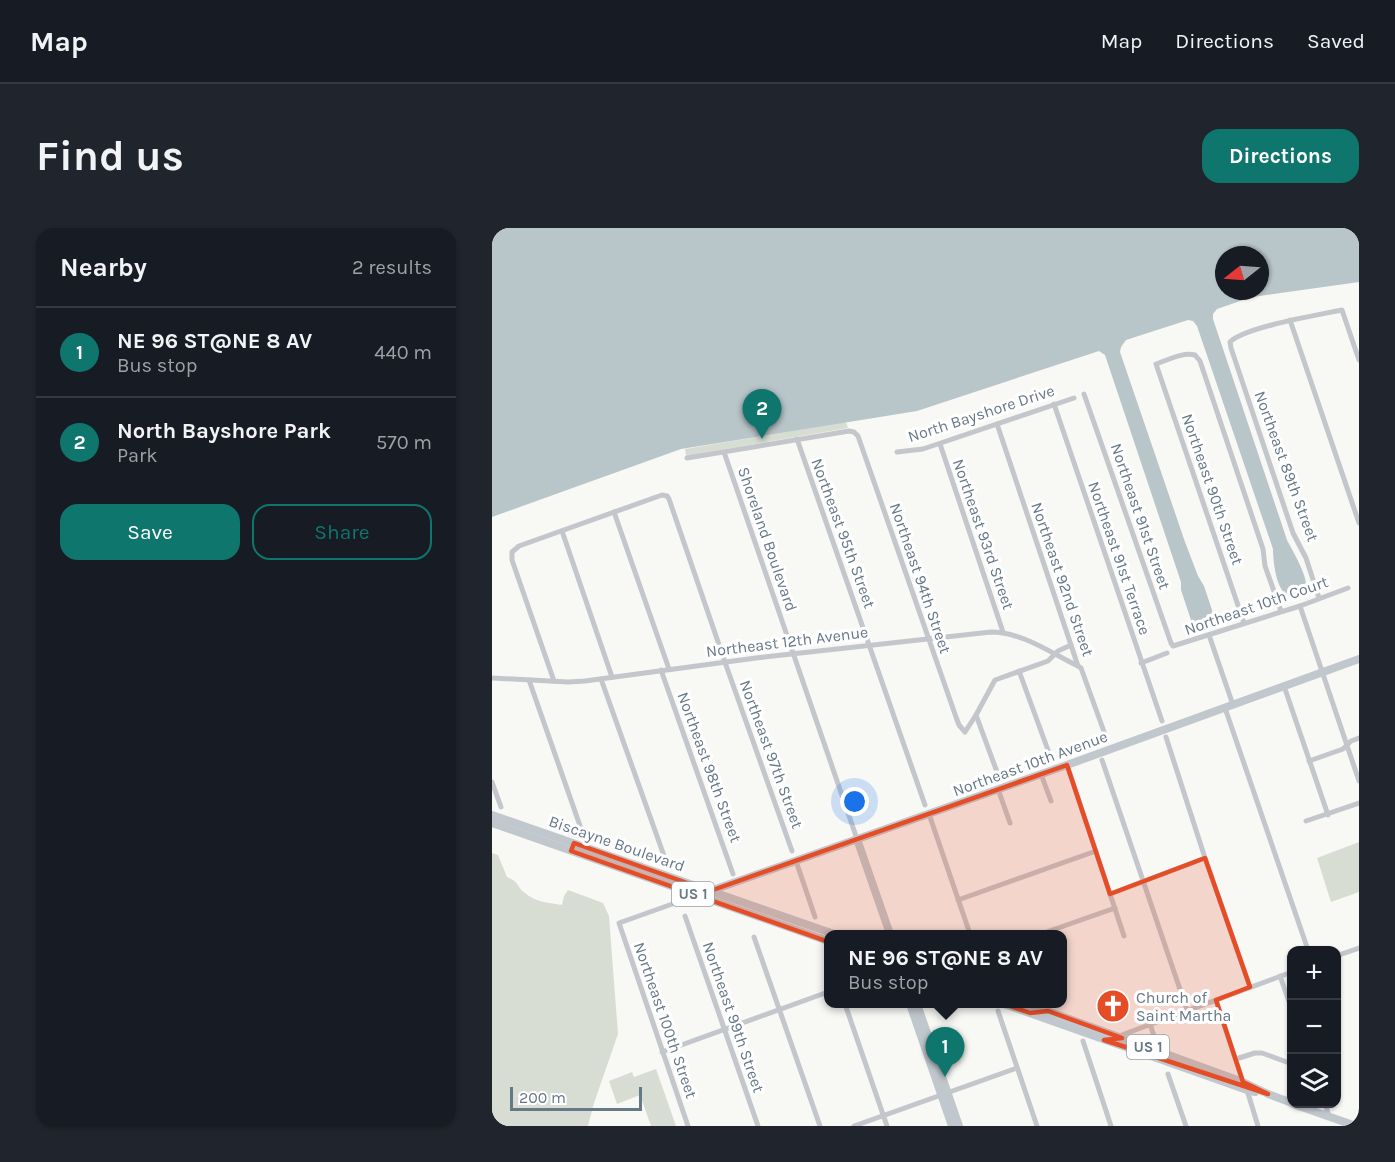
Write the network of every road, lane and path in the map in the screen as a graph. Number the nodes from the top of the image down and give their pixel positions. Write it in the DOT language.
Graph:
graph roads {
  1 [pos="1290,320"];
  2 [pos="1359,360"];
  3 [pos="1084,394"];
  4 [pos="1074,398"];
  5 [pos="1054,404"];
  6 [pos="997,424"];
  7 [pos="796,440"];
  8 [pos="940,444"];
  9 [pos="724,452"];
  10 [pos="897,452"];
  11 [pos="687,458"];
  12 [pos="614,512"];
  13 [pos="1359,523"];
  14 [pos="562,531"];
  15 [pos="1348,588"];
  16 [pos="1319,598"];
  17 [pos="1300,606"];
  18 [pos="1281,611"];
  19 [pos="1244,623"];
  20 [pos="1003,632"];
  21 [pos="1209,635"];
  22 [pos="928,638"];
  23 [pos="870,645"];
  24 [pos="1071,645"];
  25 [pos="1173,646"];
  26 [pos="1167,653"];
  27 [pos="793,654"];
  28 [pos="1055,655"];
  29 [pos="1359,659"];
  30 [pos="726,662"];
  31 [pos="1141,663"];
  32 [pos="1078,666"];
  33 [pos="669,669"];
  34 [pos="661,670"];
  35 [pos="1019,671"];
  36 [pos="1322,673"];
  37 [pos="612,677"];
  38 [pos="492,678"];
  39 [pos="601,679"];
  40 [pos="529,680"];
  41 [pos="554,681"];
  42 [pos="1284,686"];
  43 [pos="1229,706"];
  44 [pos="976,715"];
  45 [pos="1162,721"];
  46 [pos="1166,737"];
  47 [pos="1359,738"];
  48 [pos="1107,740"];
  49 [pos="1347,746"];
  50 [pos="1102,760"];
  51 [pos="1309,760"];
  52 [pos="1052,761"];
  53 [pos="1066,765"];
  54 [pos="1041,774"];
  55 [pos="1000,780"];
  56 [pos="1359,781"];
  57 [pos="492,782"];
  58 [pos="998,789"];
  59 [pos="1051,801"];
  60 [pos="1359,803"];
  61 [pos="925,805"];
  62 [pos="501,807"];
  63 [pos="929,814"];
  64 [pos="1328,814"];
  65 [pos="492,815"];
  66 [pos="1306,821"];
  67 [pos="1010,823"];
  68 [pos="492,824"];
  69 [pos="858,839"];
  70 [pos="585,840"];
  71 [pos="572,847"];
  72 [pos="1096,850"];
  73 [pos="792,851"];
  74 [pos="1205,858"];
  75 [pos="796,861"];
  76 [pos="668,867"];
  77 [pos="733,874"];
  78 [pos="1143,881"];
  79 [pos="674,888"];
  80 [pos="710,891"];
  81 [pos="1110,894"];
  82 [pos="700,896"];
  83 [pos="958,900"];
  84 [pos="678,902"];
  85 [pos="1115,908"];
  86 [pos="685,916"];
  87 [pos="815,917"];
  88 [pos="889,930"];
  89 [pos="969,930"];
  90 [pos="1052,930"];
  91 [pos="824,931"];
  92 [pos="1124,936"];
  93 [pos="754,937"];
  94 [pos="824,940"];
  95 [pos="1306,946"];
  96 [pos="1359,948"];
  97 [pos="1341,954"];
  98 [pos="1287,974"];
  99 [pos="1280,976"];
  100 [pos="1250,987"];
  101 [pos="824,994"];
  102 [pos="1216,1000"];
  103 [pos="1288,1000"];
  104 [pos="846,1008"];
  105 [pos="912,1008"];
  106 [pos="918,1008"];
  107 [pos="1016,1008"];
  108 [pos="1039,1008"];
  109 [pos="780,1010"];
  110 [pos="1187,1010"];
  111 [pos="998,1011"];
  112 [pos="1047,1011"];
  113 [pos="1030,1013"];
  114 [pos="1150,1024"];
  115 [pos="724,1029"];
  116 [pos="1118,1036"];
  117 [pos="1104,1040"];
  118 [pos="1083,1041"];
  119 [pos="1159,1051"];
  120 [pos="662,1052"];
  121 [pos="1236,1059"];
  122 [pos="1287,1062"];
  123 [pos="1017,1068"];
  124 [pos="1168,1074"];
  125 [pos="1245,1086"];
  126 [pos="944,1093"];
  127 [pos="1287,1101"];
  128 [pos="1306,1108"];
  129 [pos="1326,1108"];
  130 [pos="884,1116"];
  131 [pos="1329,1116"];
  132 [pos="688,1126"];
  133 [pos="758,1126"];
  134 [pos="820,1126"];
  135 [pos="854,1126"];
  136 [pos="887,1126"];
  137 [pos="952,1126"];
  138 [pos="959,1126"];
  139 [pos="1037,1126"];
  140 [pos="1111,1126"];
  141 [pos="1186,1126"];
  142 [pos="1258,1126"];
  143 [pos="1356,1126"];
  1 -- 2 [label="street"];
  1 -- 13 [label="street"];
  1 -- 16 [label="street, Northeast 89th Street"];
  3 -- 25 [label="street, Northeast 91st Street"];
  4 -- 5 [label="street, North Bayshore Drive"];
  5 -- 6 [label="street, North Bayshore Drive"];
  5 -- 31 [label="street, Northeast 91st Terrace"];
  6 -- 8 [label="street, North Bayshore Drive"];
  6 -- 24 [label="street, Northeast 92nd Street"];
  7 -- 9 [label="street"];
  7 -- 22 [label="street, Northeast 94th Street"];
  7 -- 23 [label="street, Northeast 95th Street"];
  8 -- 10 [label="street, North Bayshore Drive"];
  8 -- 20 [label="street, Northeast 93rd Street"];
  9 -- 11 [label="street"];
  9 -- 27 [label="street, Shoreland Boulevard"];
  12 -- 14 [label="street"];
  12 -- 30 [label="street, Northeast 97th Street"];
  12 -- 33 [label="street"];
  14 -- 37 [label="street"];
  14 -- 41 [label="street"];
  15 -- 16 [label="street, Northeast 10th Court"];
  16 -- 17 [label="street, Northeast 10th Court"];
  17 -- 18 [label="street, Northeast 10th Court"];
  17 -- 36 [label="street"];
  18 -- 19 [label="street, Northeast 10th Court"];
  18 -- 19 [label="street, Northeast 90th Street"];
  19 -- 21 [label="street, Northeast 10th Court"];
  20 -- 22 [label="street, Northeast 12th Avenue"];
  20 -- 28 [label="street, Northeast 12th Avenue"];
  21 -- 25 [label="street, Northeast 10th Court"];
  21 -- 43 [label="street"];
  22 -- 23 [label="street, Northeast 12th Avenue"];
  22 -- 44 [label="street, Northeast 94th Street"];
  23 -- 27 [label="street, Northeast 12th Avenue"];
  23 -- 61 [label="street, Northeast 95th Street"];
  24 -- 28 [label="street"];
  24 -- 32 [label="street, Northeast 92nd Street"];
  26 -- 31 [label="street"];
  27 -- 30 [label="street, Northeast 12th Avenue"];
  27 -- 69 [label="street, Shoreland Boulevard"];
  28 -- 32 [label="street, Northeast 12th Avenue"];
  28 -- 35 [label="street"];
  29 -- 36 [label="street, Northeast 10th Avenue"];
  30 -- 33 [label="street, Northeast 12th Avenue"];
  30 -- 73 [label="street, Northeast 97th Street"];
  31 -- 45 [label="street, Northeast 91st Terrace"];
  32 -- 48 [label="street, Northeast 92nd Street"];
  33 -- 34 [label="street, Northeast 12th Avenue"];
  34 -- 37 [label="street, Northeast 12th Avenue"];
  34 -- 77 [label="street, Northeast 98th Street"];
  35 -- 44 [label="street"];
  35 -- 52 [label="street"];
  36 -- 42 [label="street, Northeast 10th Avenue"];
  36 -- 49 [label="street"];
  37 -- 39 [label="street, Northeast 12th Avenue"];
  38 -- 40 [label="street, Northeast 12th Avenue"];
  39 -- 41 [label="street, Northeast 12th Avenue"];
  39 -- 76 [label="street"];
  40 -- 41 [label="street, Northeast 12th Avenue"];
  40 -- 70 [label="street"];
  42 -- 43 [label="street, Northeast 10th Avenue"];
  42 -- 51 [label="street"];
  43 -- 53 [label="street, Northeast 10th Avenue"];
  43 -- 95 [label="street"];
  44 -- 55 [label="street"];
  46 -- 74 [label="street"];
  47 -- 49 [label="street"];
  49 -- 51 [label="street"];
  49 -- 56 [label="street"];
  50 -- 78 [label="street"];
  51 -- 64 [label="street"];
  53 -- 54 [label="street, Northeast 10th Avenue"];
  53 -- 72 [label="street"];
  54 -- 58 [label="street, Northeast 10th Avenue"];
  54 -- 59 [label="street"];
  57 -- 62 [label="street"];
  58 -- 63 [label="street, Northeast 10th Avenue"];
  58 -- 67 [label="street"];
  60 -- 64 [label="street"];
  63 -- 69 [label="street, Northeast 10th Avenue"];
  63 -- 83 [label="street"];
  64 -- 66 [label="street"];
  65 -- 71 [label="main road, Biscayne Boulevard / US 1"];
  68 -- 71 [label="main road, Biscayne Boulevard / US 1"];
  69 -- 75 [label="street, Northeast 10th Avenue"];
  69 -- 88 [label="street"];
  71 -- 79 [label="main road, Biscayne Boulevard / US 1"];
  71 -- 80 [label="main road, Biscayne Boulevard / US 1"];
  72 -- 81 [label="street"];
  72 -- 83 [label="street"];
  74 -- 78 [label="street"];
  74 -- 100 [label="street"];
  75 -- 80 [label="street, Northeast 10th Avenue"];
  75 -- 87 [label="street"];
  78 -- 81 [label="street"];
  78 -- 110 [label="street"];
  79 -- 82 [label="main road, Biscayne Boulevard / US 1"];
  79 -- 84 [label="street"];
  80 -- 91 [label="main road, Biscayne Boulevard / US 1"];
  81 -- 85 [label="street"];
  82 -- 84 [label="street"];
  82 -- 94 [label="main road, Biscayne Boulevard / US 1"];
  83 -- 89 [label="street"];
  84 -- 120 [label="street, Northeast 100th Street"];
  85 -- 90 [label="street"];
  85 -- 92 [label="street"];
  86 -- 115 [label="street, Northeast 99th Street"];
  93 -- 109 [label="street"];
  96 -- 97 [label="street"];
  98 -- 99 [label="street"];
  99 -- 100 [label="street"];
  99 -- 103 [label="street"];
  100 -- 102 [label="street"];
  101 -- 109 [label="street"];
  102 -- 110 [label="street"];
  102 -- 121 [label="street"];
  104 -- 130 [label="street"];
  105 -- 126 [label="street"];
  106 -- 126 [label="street"];
  107 -- 113 [label="main road, US 1"];
  108 -- 112 [label="main road, US 1"];
  109 -- 115 [label="street"];
  109 -- 134 [label="street"];
  110 -- 114 [label="street"];
  111 -- 123 [label="street"];
  112 -- 113 [label="main road"];
  112 -- 116 [label="main road, US 1"];
  113 -- 117 [label="main road, US 1"];
  114 -- 116 [label="street"];
  114 -- 119 [label="street"];
  115 -- 120 [label="street"];
  115 -- 133 [label="street, Northeast 99th Street"];
  116 -- 117 [label="main road"];
  116 -- 119 [label="main road, US 1"];
  117 -- 125 [label="main road, US 1"];
  118 -- 140 [label="street"];
  119 -- 125 [label="main road, US 1"];
  120 -- 132 [label="street, Northeast 100th Street"];
  121 -- 122 [label="street"];
  121 -- 125 [label="street"];
  123 -- 126 [label="street"];
  123 -- 139 [label="street"];
  124 -- 141 [label="street"];
  125 -- 127 [label="main road, US 1"];
  125 -- 142 [label="street"];
  126 -- 130 [label="street"];
  126 -- 137 [label="street"];
  126 -- 138 [label="street"];
  128 -- 131 [label="main road, US 1"];
  129 -- 131 [label="street"];
  130 -- 135 [label="street"];
  130 -- 136 [label="street"];
  131 -- 143 [label="main road, US 1"];
}
